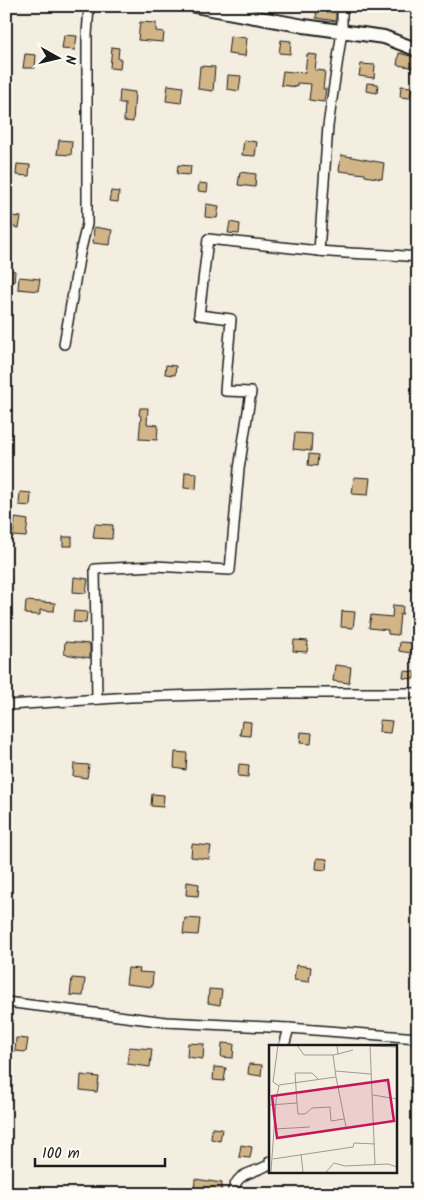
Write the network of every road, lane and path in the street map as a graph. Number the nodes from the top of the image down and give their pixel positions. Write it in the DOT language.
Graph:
graph roads {
  1 [pos="89,6"];
  2 [pos="195,6"];
  3 [pos="342,6"];
  4 [pos="342,31"];
  5 [pos="418,50"];
  6 [pos="319,251"];
  7 [pos="418,257"];
  8 [pos="64,344"];
  9 [pos="418,693"];
  10 [pos="98,700"];
  11 [pos="9,705"];
  12 [pos="6,1002"];
  13 [pos="289,1028"];
  14 [pos="418,1038"];
  15 [pos="284,1045"];
  16 [pos="269,1165"];
  17 [pos="232,1194"];
  1 -- 8 [label="street"];
  2 -- 4 [label="main road"];
  3 -- 4 [label="street"];
  4 -- 5 [label="main road"];
  4 -- 6 [label="street"];
  6 -- 7 [label="street"];
  6 -- 10 [label="street"];
  9 -- 10 [label="street"];
  10 -- 11 [label="street"];
  12 -- 13 [label="street"];
  13 -- 14 [label="street"];
  13 -- 15 [label="street"];
  16 -- 17 [label="street"];
}
